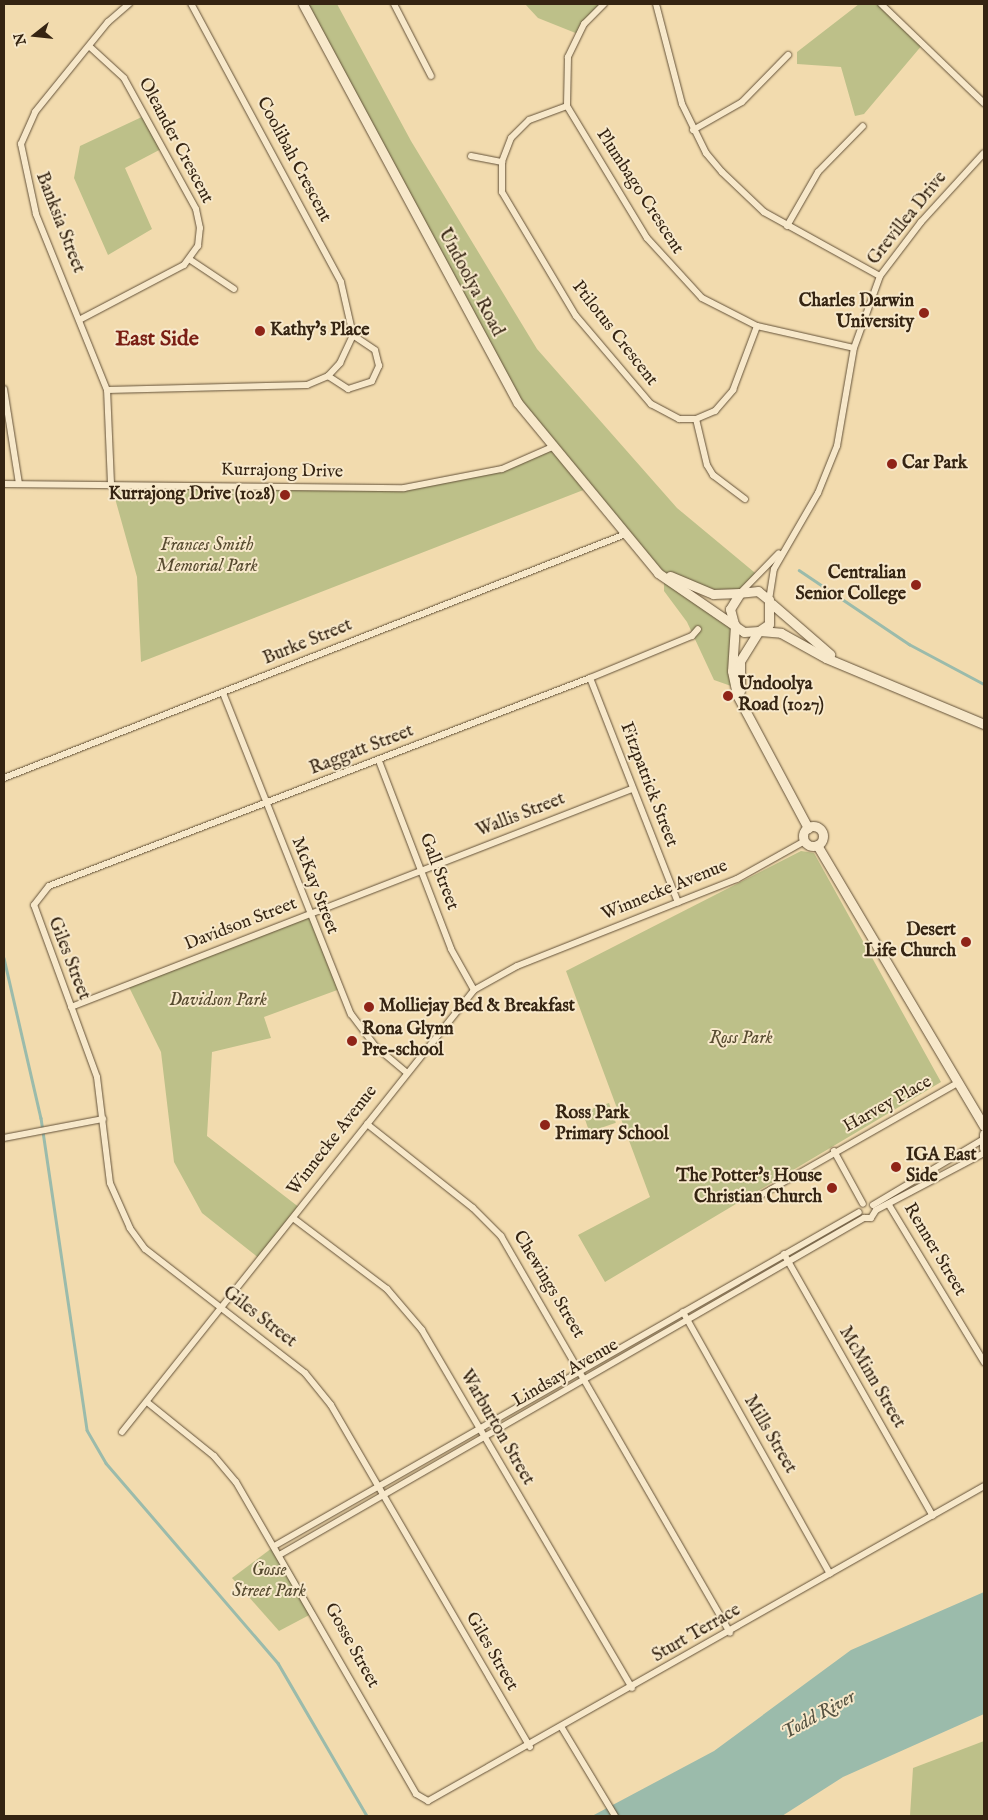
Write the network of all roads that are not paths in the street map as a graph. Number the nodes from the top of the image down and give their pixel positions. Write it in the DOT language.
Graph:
graph roads {
  1 [pos="130,4"];
  2 [pos="191,4"];
  3 [pos="303,4"];
  4 [pos="394,4"];
  5 [pos="604,4"];
  6 [pos="656,4"];
  7 [pos="881,4"];
  8 [pos="89,46"];
  9 [pos="788,55"];
  10 [pos="431,76"];
  11 [pos="984,103"];
  12 [pos="567,106"];
  13 [pos="863,126"];
  14 [pos="693,130"];
  15 [pos="984,153"];
  16 [pos="471,156"];
  17 [pos="502,162"];
  18 [pos="787,226"];
  19 [pos="189,259"];
  20 [pos="880,276"];
  21 [pos="234,289"];
  22 [pos="81,319"];
  23 [pos="757,326"];
  24 [pos="353,335"];
  25 [pos="854,348"];
  26 [pos="328,376"];
  27 [pos="4,389"];
  28 [pos="106,390"];
  29 [pos="696,419"];
  30 [pos="552,447"];
  31 [pos="4,484"];
  32 [pos="18,484"];
  33 [pos="111,484"];
  34 [pos="745,499"];
  35 [pos="624,535"];
  36 [pos="792,536"];
  37 [pos="641,555"];
  38 [pos="740,593"];
  39 [pos="770,601"];
  40 [pos="734,625"];
  41 [pos="698,629"];
  42 [pos="760,631"];
  43 [pos="851,668"];
  44 [pos="590,678"];
  45 [pos="223,693"];
  46 [pos="746,712"];
  47 [pos="984,724"];
  48 [pos="379,761"];
  49 [pos="4,778"];
  50 [pos="632,789"];
  51 [pos="266,804"];
  52 [pos="808,828"];
  53 [pos="805,841"];
  54 [pos="817,845"];
  55 [pos="421,871"];
  56 [pos="37,898"];
  57 [pos="678,902"];
  58 [pos="309,914"];
  59 [pos="474,990"];
  60 [pos="71,1007"];
  61 [pos="406,1072"];
  62 [pos="956,1084"];
  63 [pos="103,1119"];
  64 [pos="367,1124"];
  65 [pos="984,1126"];
  66 [pos="4,1138"];
  67 [pos="983,1140"];
  68 [pos="834,1151"];
  69 [pos="984,1153"];
  70 [pos="754,1200"];
  71 [pos="864,1204"];
  72 [pos="889,1205"];
  73 [pos="874,1207"];
  74 [pos="860,1212"];
  75 [pos="293,1218"];
  76 [pos="864,1218"];
  77 [pos="784,1254"];
  78 [pos="789,1264"];
  79 [pos="220,1307"];
  80 [pos="683,1312"];
  81 [pos="688,1322"];
  82 [pos="984,1362"];
  83 [pos="580,1369"];
  84 [pos="586,1379"];
  85 [pos="147,1402"];
  86 [pos="478,1428"];
  87 [pos="122,1432"];
  88 [pos="485,1438"];
  89 [pos="378,1486"];
  90 [pos="984,1486"];
  91 [pos="383,1496"];
  92 [pos="933,1516"];
  93 [pos="276,1545"];
  94 [pos="281,1554"];
  95 [pos="830,1574"];
  96 [pos="730,1633"];
  97 [pos="632,1688"];
  98 [pos="562,1728"];
  99 [pos="530,1747"];
  100 [pos="423,1800"];
  101 [pos="615,1816"];
  1 -- 8 [label="street, Banksia Street"];
  2 -- 24 [label="street, Coolibah Crescent"];
  3 -- 30 [label="main road, Undoolya Road"];
  4 -- 10 [label="street"];
  5 -- 12 [label="street"];
  6 -- 14 [label="street"];
  7 -- 11 [label="street"];
  8 -- 19 [label="street, Oleander Crescent"];
  8 -- 22 [label="street, Banksia Street"];
  9 -- 14 [label="street"];
  12 -- 17 [label="street, Ptilotus Crescent"];
  12 -- 23 [label="street, Plumbago Crescent"];
  13 -- 18 [label="street"];
  14 -- 18 [label="street"];
  15 -- 20 [label="street, Grevillea Drive"];
  16 -- 17 [label="street"];
  17 -- 29 [label="street, Ptilotus Crescent"];
  18 -- 20 [label="street"];
  19 -- 21 [label="street"];
  19 -- 22 [label="street"];
  20 -- 25 [label="street, Grevillea Drive"];
  22 -- 28 [label="street, Banksia Street"];
  23 -- 25 [label="street, Plumbago Crescent"];
  23 -- 29 [label="street"];
  24 -- 26 [label="street"];
  24 -- 26 [label="street"];
  25 -- 36 [label="street, Grevillea Drive"];
  26 -- 28 [label="street"];
  27 -- 32 [label="street"];
  28 -- 33 [label="street, Banksia Street"];
  29 -- 34 [label="street"];
  30 -- 33 [label="street, Kurrajong Drive"];
  30 -- 35 [label="main road, Undoolya Road"];
  31 -- 32 [label="street, Kurrajong Drive"];
  32 -- 33 [label="street, Kurrajong Drive"];
  35 -- 37 [label="main road, Undoolya Road"];
  35 -- 45 [label="street, Burke Street"];
  36 -- 38 [label="street, Grevillea Drive"];
  36 -- 39 [label="street, Grevillea Drive"];
  37 -- 38 [label="main road, Undoolya Road"];
  37 -- 40 [label="main road, Undoolya Road"];
  38 -- 39 [label="main road, Undoolya Road"];
  38 -- 40 [label="main road"];
  39 -- 42 [label="main road"];
  39 -- 43 [label="main road"];
  40 -- 42 [label="main road, Undoolya Road"];
  40 -- 46 [label="main road"];
  41 -- 44 [label="street, Raggatt Street"];
  42 -- 43 [label="main road, Undoolya Road"];
  42 -- 46 [label="main road"];
  43 -- 47 [label="main road"];
  44 -- 48 [label="street, Raggatt Street"];
  44 -- 50 [label="street, Fitzpatrick Street"];
  45 -- 49 [label="street, Burke Street"];
  45 -- 51 [label="street, McKay Street"];
  46 -- 52 [label="main road"];
  48 -- 51 [label="street, Raggatt Street"];
  48 -- 55 [label="street, Gall Street"];
  50 -- 55 [label="street, Wallis Street"];
  50 -- 57 [label="street, Fitzpatrick Street"];
  51 -- 56 [label="street, Raggatt Street"];
  51 -- 58 [label="street, McKay Street"];
  52 -- 53 [label="main road"];
  52 -- 54 [label="main road"];
  53 -- 54 [label="main road"];
  53 -- 57 [label="street, Winnecke Avenue"];
  54 -- 62 [label="main road"];
  55 -- 58 [label="street, Davidson Street"];
  55 -- 59 [label="street, Gall Street"];
  56 -- 60 [label="street, Giles Street"];
  57 -- 59 [label="street, Winnecke Avenue"];
  58 -- 60 [label="street, Davidson Street"];
  58 -- 61 [label="street, McKay Street"];
  59 -- 61 [label="street, Winnecke Avenue"];
  60 -- 63 [label="street, Giles Street"];
  61 -- 64 [label="street, Winnecke Avenue"];
  62 -- 65 [label="main road"];
  62 -- 68 [label="street, Harvey Place"];
  63 -- 66 [label="street"];
  63 -- 79 [label="street, Giles Street"];
  64 -- 75 [label="street, Winnecke Avenue"];
  64 -- 83 [label="street, Chewings Street"];
  67 -- 73 [label="street"];
  68 -- 70 [label="street, Harvey Place"];
  68 -- 71 [label="street, Harvey Place"];
  69 -- 72 [label="street"];
  71 -- 73 [label="street"];
  71 -- 74 [label="street"];
  72 -- 73 [label="street"];
  72 -- 82 [label="street, Renner Street"];
  73 -- 76 [label="street, Lindsay Avenue"];
  74 -- 76 [label="street"];
  74 -- 77 [label="street, Lindsay Avenue"];
  75 -- 79 [label="street, Winnecke Avenue"];
  75 -- 86 [label="street, Warburton Street"];
  76 -- 78 [label="street, Lindsay Avenue"];
  77 -- 78 [label="street, McMinn Street"];
  77 -- 80 [label="street, Lindsay Avenue"];
  78 -- 81 [label="street, Lindsay Avenue"];
  78 -- 92 [label="street, McMinn Street"];
  79 -- 85 [label="street, Winnecke Avenue"];
  79 -- 89 [label="street, Giles Street"];
  80 -- 81 [label="street, Mills Street"];
  80 -- 83 [label="street, Lindsay Avenue"];
  81 -- 84 [label="street, Lindsay Avenue"];
  81 -- 95 [label="street, Mills Street"];
  83 -- 84 [label="street, Chewings Street"];
  83 -- 86 [label="street, Lindsay Avenue"];
  84 -- 88 [label="street, Lindsay Avenue"];
  84 -- 96 [label="street, Chewings Street"];
  85 -- 87 [label="street, Winnecke Avenue"];
  85 -- 93 [label="street, Gosse Street"];
  86 -- 88 [label="street, Warburton Street"];
  86 -- 89 [label="street, Lindsay Avenue"];
  88 -- 91 [label="street, Lindsay Avenue"];
  88 -- 97 [label="street, Warburton Street"];
  89 -- 91 [label="street, Giles Street"];
  89 -- 93 [label="street, Lindsay Avenue"];
  90 -- 92 [label="street, Sturt Terrace"];
  91 -- 94 [label="street, Lindsay Avenue"];
  91 -- 99 [label="street, Giles Street"];
  92 -- 95 [label="street, Sturt Terrace"];
  93 -- 94 [label="street, Gosse Street"];
  94 -- 100 [label="street, Gosse Street"];
  95 -- 96 [label="street, Sturt Terrace"];
  96 -- 97 [label="street, Sturt Terrace"];
  97 -- 98 [label="street, Sturt Terrace"];
  98 -- 99 [label="street, Sturt Terrace"];
  98 -- 101 [label="street"];
  99 -- 100 [label="street, Sturt Terrace"];
}
